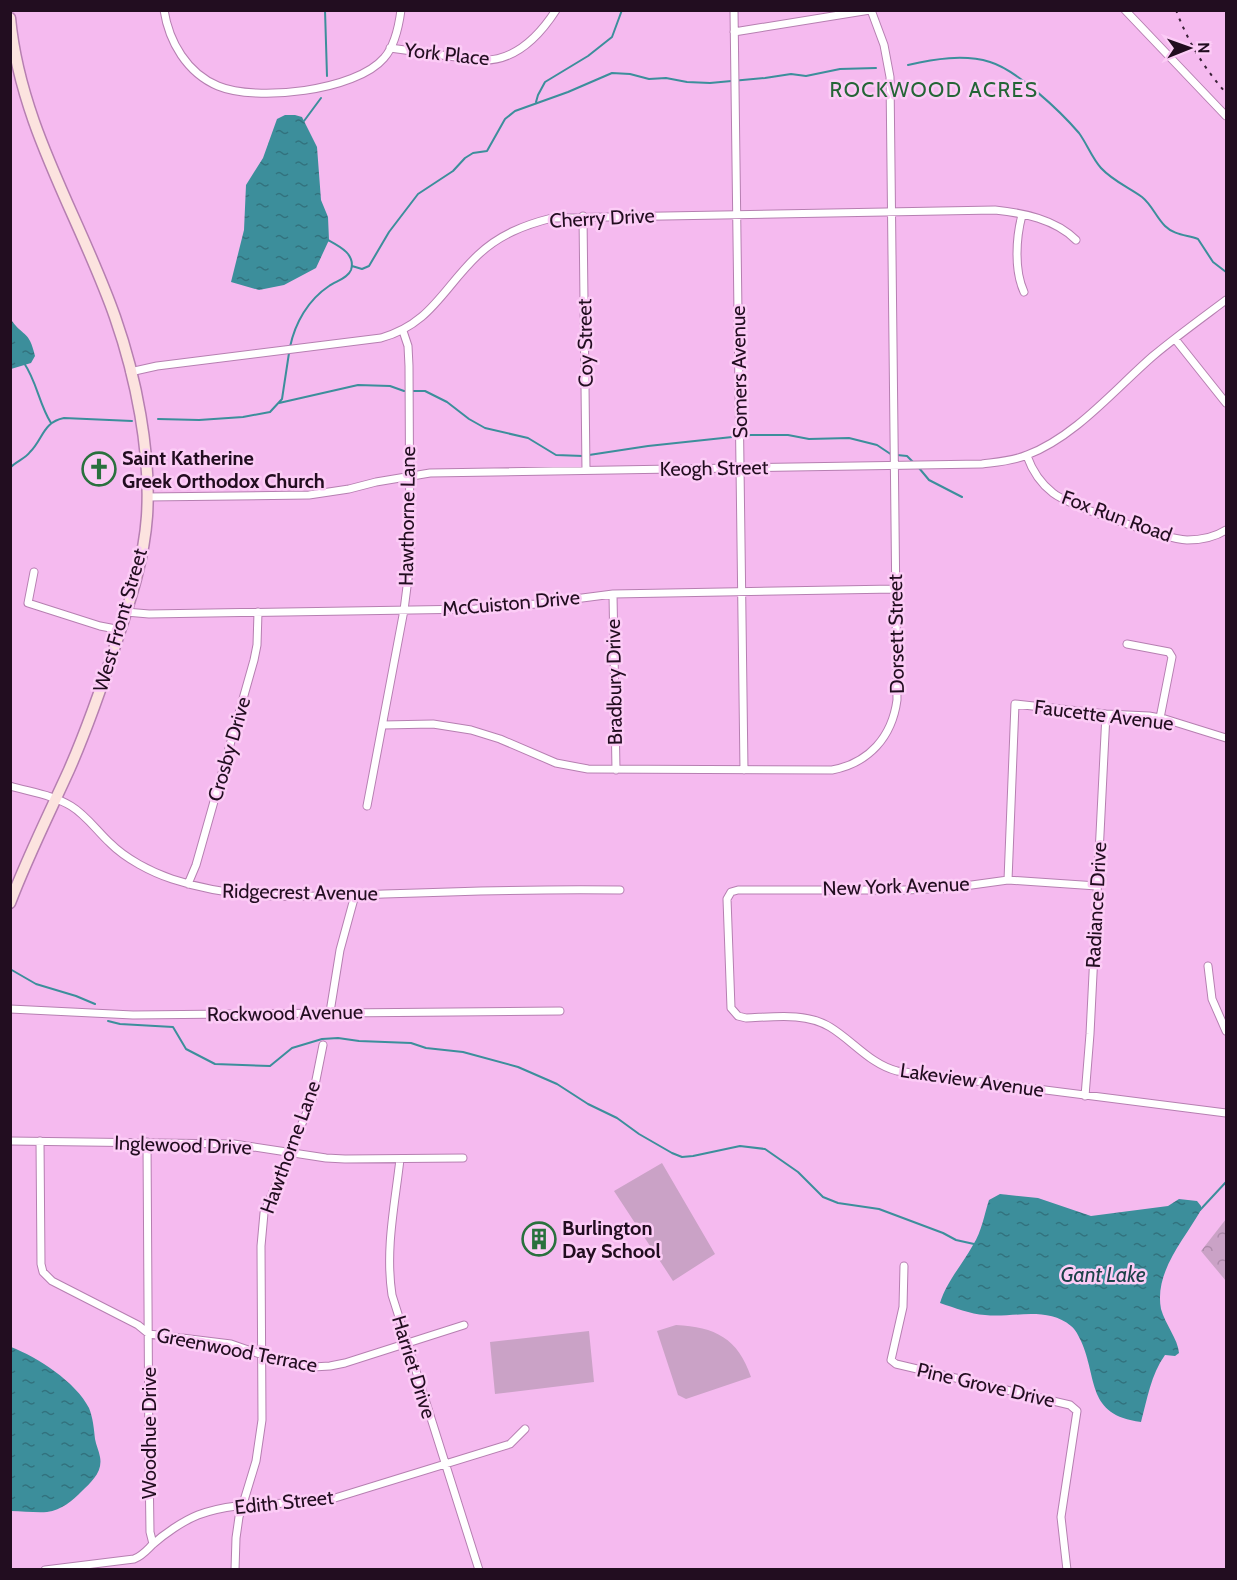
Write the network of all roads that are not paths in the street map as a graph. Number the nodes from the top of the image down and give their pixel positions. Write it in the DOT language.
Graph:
graph roads {
  1 [pos="164,10"];
  2 [pos="401,10"];
  3 [pos="556,10"];
  4 [pos="734,10"];
  5 [pos="871,10"];
  6 [pos="1125,10"];
  7 [pos="10,18"];
  8 [pos="734,32"];
  9 [pos="390,48"];
  10 [pos="1227,116"];
  11 [pos="890,211"];
  12 [pos="737,214"];
  13 [pos="1022,215"];
  14 [pos="583,216"];
  15 [pos="1076,240"];
  16 [pos="1024,292"];
  17 [pos="1227,300"];
  18 [pos="403,331"];
  19 [pos="1174,339"];
  20 [pos="130,372"];
  21 [pos="1227,403"];
  22 [pos="1027,456"];
  23 [pos="894,466"];
  24 [pos="740,468"];
  25 [pos="586,470"];
  26 [pos="410,476"];
  27 [pos="147,497"];
  28 [pos="1227,530"];
  29 [pos="34,572"];
  30 [pos="895,589"];
  31 [pos="742,592"];
  32 [pos="613,594"];
  33 [pos="404,610"];
  34 [pos="126,612"];
  35 [pos="258,612"];
  36 [pos="121,630"];
  37 [pos="1127,644"];
  38 [pos="1106,714"];
  39 [pos="1160,718"];
  40 [pos="383,725"];
  41 [pos="1227,738"];
  42 [pos="616,770"];
  43 [pos="744,770"];
  44 [pos="10,786"];
  45 [pos="56,799"];
  46 [pos="367,806"];
  47 [pos="1008,880"];
  48 [pos="188,884"];
  49 [pos="1097,886"];
  50 [pos="620,890"];
  51 [pos="355,895"];
  52 [pos="10,903"];
  53 [pos="1208,966"];
  54 [pos="10,1010"];
  55 [pos="560,1011"];
  56 [pos="330,1012"];
  57 [pos="734,1013"];
  58 [pos="1227,1031"];
  59 [pos="323,1045"];
  60 [pos="1085,1096"];
  61 [pos="1227,1113"];
  62 [pos="10,1141"];
  63 [pos="40,1141"];
  64 [pos="147,1142"];
  65 [pos="291,1153"];
  66 [pos="463,1158"];
  67 [pos="400,1159"];
  68 [pos="904,1266"];
  69 [pos="464,1325"];
  70 [pos="149,1334"];
  71 [pos="406,1343"];
  72 [pos="262,1353"];
  73 [pos="525,1429"];
  74 [pos="446,1464"];
  75 [pos="244,1505"];
  76 [pos="153,1544"];
  77 [pos="45,1569"];
  78 [pos="235,1569"];
  79 [pos="479,1569"];
  80 [pos="1067,1569"];
  1 -- 9 [label="street"];
  2 -- 9 [label="street"];
  3 -- 9 [label="street, York Place"];
  4 -- 8 [label="street, Somers Avenue"];
  5 -- 8 [label="street"];
  5 -- 11 [label="street, Dorsett Street"];
  6 -- 10 [label="street"];
  7 -- 20 [label="street, West Front Street"];
  8 -- 12 [label="street, Somers Avenue"];
  11 -- 12 [label="street, Cherry Drive"];
  11 -- 13 [label="street, Cherry Drive"];
  11 -- 23 [label="street, Dorsett Street"];
  12 -- 14 [label="street, Cherry Drive"];
  12 -- 24 [label="street, Somers Avenue"];
  13 -- 15 [label="street, Cherry Drive"];
  13 -- 16 [label="street"];
  14 -- 18 [label="street, Cherry Drive"];
  14 -- 25 [label="street, Coy Street"];
  17 -- 19 [label="street, Keogh Street"];
  18 -- 20 [label="street, Cherry Drive"];
  18 -- 26 [label="street, Hawthorne Lane"];
  19 -- 21 [label="street"];
  19 -- 22 [label="street, Keogh Street"];
  20 -- 27 [label="street, West Front Street"];
  22 -- 23 [label="street, Keogh Street"];
  22 -- 28 [label="street, Fox Run Road"];
  23 -- 24 [label="street, Keogh Street"];
  23 -- 30 [label="street, Dorsett Street"];
  24 -- 25 [label="street, Keogh Street"];
  24 -- 31 [label="street, Somers Avenue"];
  25 -- 26 [label="street, Keogh Street"];
  26 -- 27 [label="street, Keogh Street"];
  26 -- 33 [label="street, Hawthorne Lane"];
  27 -- 34 [label="street, West Front Street"];
  29 -- 36 [label="street"];
  30 -- 31 [label="street, McCuiston Drive"];
  30 -- 43 [label="street, Dorsett Street"];
  31 -- 32 [label="street, McCuiston Drive"];
  31 -- 43 [label="street, Somers Avenue"];
  32 -- 33 [label="street, McCuiston Drive"];
  32 -- 42 [label="street, Bradbury Drive"];
  33 -- 35 [label="street, McCuiston Drive"];
  33 -- 40 [label="street, Hawthorne Lane"];
  34 -- 35 [label="street, McCuiston Drive"];
  34 -- 36 [label="street, West Front Street"];
  35 -- 48 [label="street, Crosby Drive"];
  36 -- 45 [label="street, West Front Street"];
  37 -- 39 [label="street"];
  38 -- 39 [label="street, Faucette Avenue"];
  38 -- 47 [label="street, Faucette Avenue"];
  38 -- 49 [label="street, Radiance Drive"];
  39 -- 41 [label="street, Faucette Avenue"];
  40 -- 42 [label="street, Dorsett Street"];
  40 -- 46 [label="street, Hawthorne Lane"];
  42 -- 43 [label="street, Dorsett Street"];
  44 -- 45 [label="street, Ridgecrest Avenue"];
  45 -- 48 [label="street, Ridgecrest Avenue"];
  45 -- 52 [label="street, West Front Street"];
  47 -- 49 [label="street, New York Avenue"];
  47 -- 57 [label="street, New York Avenue"];
  48 -- 51 [label="street, Ridgecrest Avenue"];
  49 -- 60 [label="street, Radiance Drive"];
  50 -- 51 [label="street, Ridgecrest Avenue"];
  51 -- 56 [label="street"];
  53 -- 58 [label="street"];
  54 -- 56 [label="street, Rockwood Avenue"];
  55 -- 56 [label="street, Rockwood Avenue"];
  57 -- 60 [label="street, Lakeview Avenue"];
  59 -- 65 [label="street, Hawthorne Lane"];
  60 -- 61 [label="street, Lakeview Avenue"];
  62 -- 63 [label="street, Inglewood Drive"];
  63 -- 64 [label="street, Inglewood Drive"];
  63 -- 70 [label="street, Greenwood Terrace"];
  64 -- 65 [label="street, Inglewood Drive"];
  64 -- 70 [label="street, Woodhue Drive"];
  65 -- 67 [label="street, Inglewood Drive"];
  65 -- 72 [label="street, Hawthorne Lane"];
  66 -- 67 [label="street, Inglewood Drive"];
  67 -- 71 [label="street, Harriet Drive"];
  68 -- 80 [label="street, Pine Grove Drive"];
  69 -- 71 [label="street, Greenwood Terrace"];
  70 -- 72 [label="street, Greenwood Terrace"];
  70 -- 76 [label="street, Woodhue Drive"];
  71 -- 72 [label="street, Greenwood Terrace"];
  71 -- 74 [label="street, Harriet Drive"];
  72 -- 75 [label="street, Hawthorne Lane"];
  73 -- 74 [label="street, Edith Street"];
  74 -- 75 [label="street, Edith Street"];
  74 -- 79 [label="street, Harriet Drive"];
  75 -- 76 [label="street, Edith Street"];
  75 -- 78 [label="street, Hawthorne Lane"];
  76 -- 77 [label="street, Edith Street"];
}
